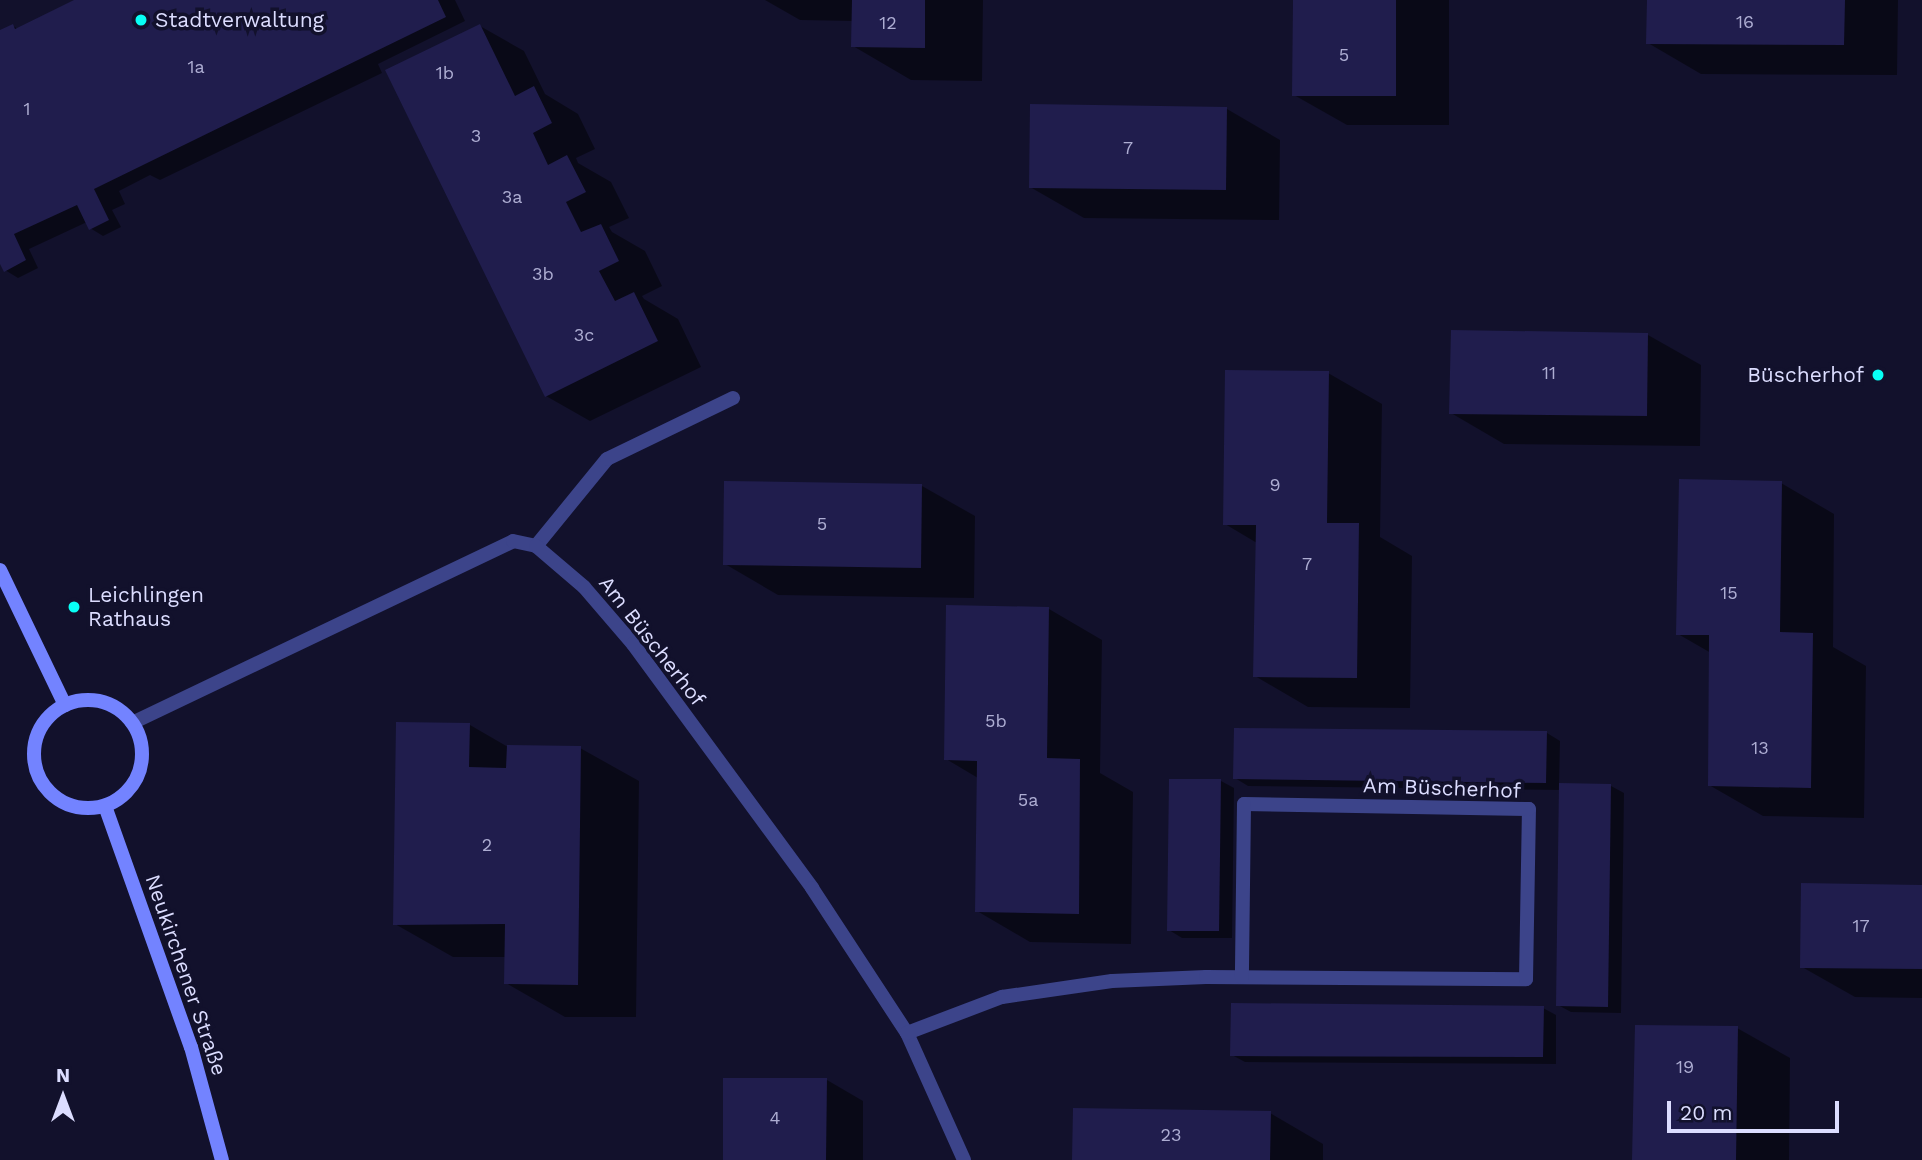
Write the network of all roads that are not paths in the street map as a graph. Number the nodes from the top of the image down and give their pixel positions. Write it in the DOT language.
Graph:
graph roads {
  1 [pos="733,398"];
  2 [pos="536,546"];
  3 [pos="0,570"];
  4 [pos="65,705"];
  5 [pos="132,723"];
  6 [pos="105,806"];
  7 [pos="1242,977"];
  8 [pos="907,1032"];
  9 [pos="222,1160"];
  10 [pos="964,1160"];
  1 -- 2 [label="street"];
  2 -- 5 [label="street"];
  2 -- 8 [label="street, Am Büscherhof"];
  3 -- 4 [label="main road"];
  4 -- 5 [label="main road"];
  4 -- 6 [label="main road"];
  5 -- 6 [label="main road"];
  6 -- 9 [label="main road, Neukirchener Straße"];
  7 -- 7 [label="street, Am Büscherhof"];
  7 -- 8 [label="street, Am Büscherhof"];
  8 -- 10 [label="street, Am Büscherhof"];
}
